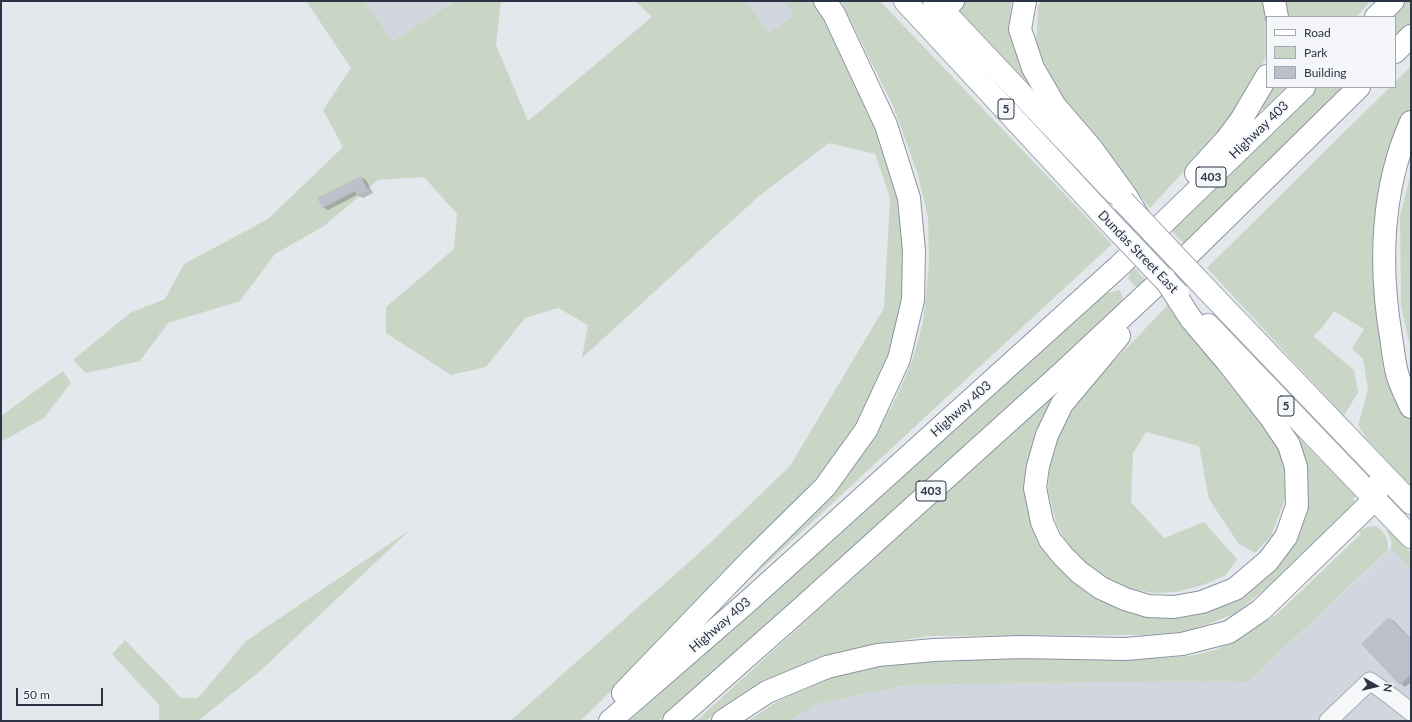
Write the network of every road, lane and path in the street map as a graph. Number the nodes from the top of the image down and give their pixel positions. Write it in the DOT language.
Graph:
graph roads {
  1 [pos="825,1"];
  2 [pos="905,1"];
  3 [pos="1025,1"];
  4 [pos="1274,1"];
  5 [pos="1393,1"];
  6 [pos="939,10"];
  7 [pos="1277,16"];
  8 [pos="1377,16"];
  9 [pos="1411,36"];
  10 [pos="1396,51"];
  11 [pos="1266,78"];
  12 [pos="1303,88"];
  13 [pos="1358,88"];
  14 [pos="1411,122"];
  15 [pos="1124,198"];
  16 [pos="1186,258"];
  17 [pos="1118,267"];
  18 [pos="1194,316"];
  19 [pos="1411,407"];
  20 [pos="1382,474"];
  21 [pos="1375,499"];
  22 [pos="1411,503"];
  23 [pos="1411,537"];
  24 [pos="1411,712"];
  25 [pos="598,721"];
  26 [pos="610,721"];
  27 [pos="674,721"];
  28 [pos="723,721"];
  29 [pos="1328,721"];
  1 -- 25 [label="main road"];
  2 -- 6 [label="main road, Dundas Street East / 5"];
  3 -- 15 [label="main road"];
  4 -- 7 [label="main road"];
  5 -- 8 [label="main road"];
  6 -- 15 [label="main road, Dundas Street East / 5"];
  6 -- 18 [label="main road, Dundas Street East / 5, bridge"];
  9 -- 10 [label="main road"];
  11 -- 17 [label="main road"];
  12 -- 17 [label="main road, Highway 403 / 403"];
  13 -- 16 [label="main road, 403"];
  14 -- 19 [label="main road"];
  15 -- 20 [label="main road, Dundas Street East / 5, bridge"];
  16 -- 18 [label="main road"];
  16 -- 27 [label="main road, 403"];
  17 -- 26 [label="main road, Highway 403 / 403"];
  18 -- 21 [label="main road, 5"];
  20 -- 21 [label="main road"];
  20 -- 22 [label="main road, 5"];
  21 -- 23 [label="main road, 5"];
  21 -- 28 [label="main road"];
  24 -- 29 [label="lane"];
}
